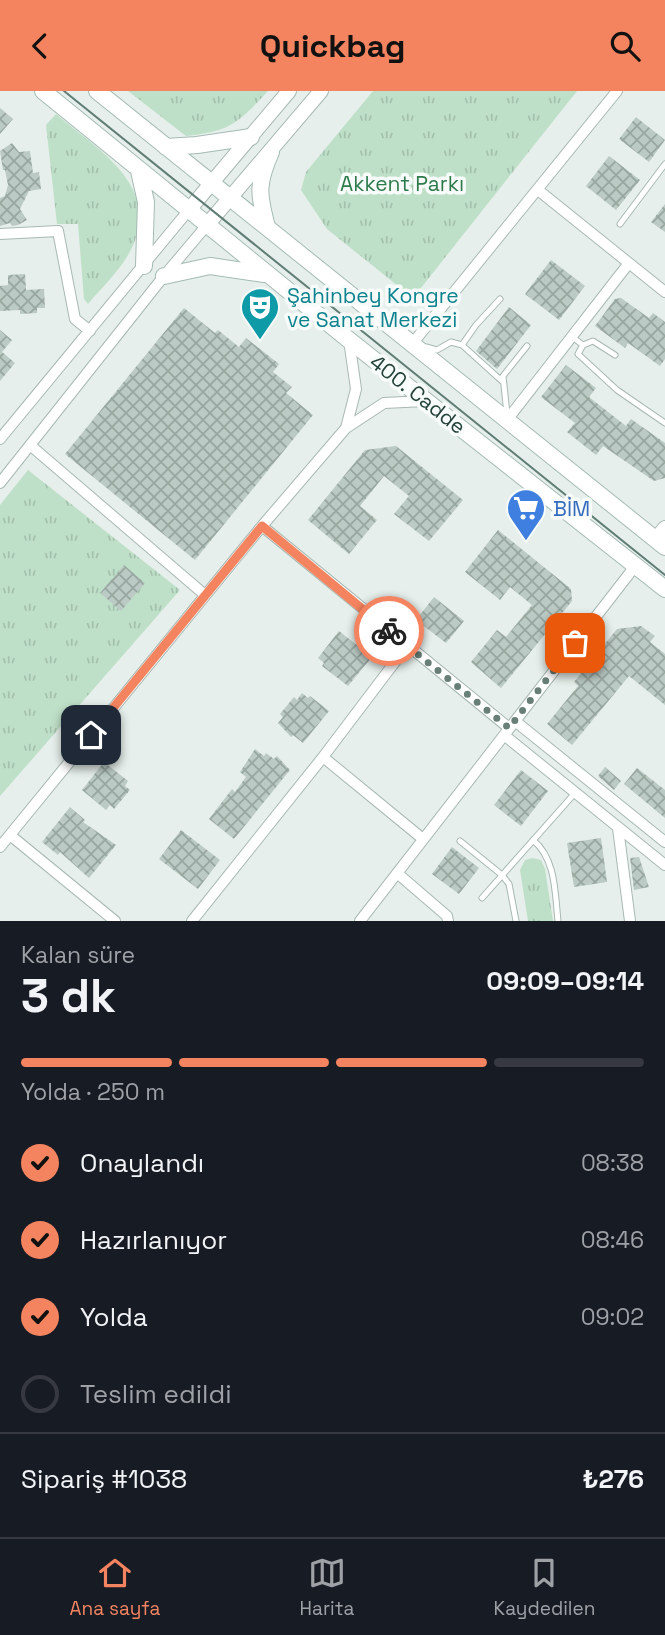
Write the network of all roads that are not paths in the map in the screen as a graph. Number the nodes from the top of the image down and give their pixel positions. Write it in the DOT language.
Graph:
graph roads {
  1 [pos="43,91"];
  2 [pos="97,91"];
  3 [pos="289,91"];
  4 [pos="321,91"];
  5 [pos="617,91"];
  6 [pos="251,137"];
  7 [pos="166,146"];
  8 [pos="271,152"];
  9 [pos="665,164"];
  10 [pos="139,171"];
  11 [pos="212,183"];
  12 [pos="538,190"];
  13 [pos="230,198"];
  14 [pos="188,211"];
  15 [pos="620,224"];
  16 [pos="207,225"];
  17 [pos="267,227"];
  18 [pos="0,234"];
  19 [pos="629,263"];
  20 [pos="144,266"];
  21 [pos="269,275"];
  22 [pos="164,276"];
  23 [pos="664,289"];
  24 [pos="499,299"];
  25 [pos="90,331"];
  26 [pos="570,336"];
  27 [pos="349,340"];
  28 [pos="412,344"];
  29 [pos="462,345"];
  30 [pos="583,345"];
  31 [pos="527,346"];
  32 [pos="615,355"];
  33 [pos="503,382"];
  34 [pos="427,400"];
  35 [pos="507,420"];
  36 [pos="665,423"];
  37 [pos="346,428"];
  38 [pos="0,439"];
  39 [pos="30,445"];
  40 [pos="0,483"];
  41 [pos="262,526"];
  42 [pos="662,538"];
  43 [pos="636,565"];
  44 [pos="665,589"];
  45 [pos="205,595"];
  46 [pos="407,646"];
  47 [pos="509,728"];
  48 [pos="323,757"];
  49 [pos="575,793"];
  50 [pos="618,828"];
  51 [pos="10,835"];
  52 [pos="423,839"];
  53 [pos="533,840"];
  54 [pos="460,841"];
  55 [pos="665,842"];
  56 [pos="0,847"];
  57 [pos="665,865"];
  58 [pos="397,873"];
  59 [pos="502,875"];
  60 [pos="481,898"];
  61 [pos="115,921"];
  62 [pos="192,921"];
  63 [pos="360,921"];
  64 [pos="448,921"];
  65 [pos="516,921"];
  66 [pos="558,921"];
  67 [pos="630,921"];
  1 -- 10 [label="main road, 400. Cadde"];
  2 -- 7 [label="main road, 400. Cadde"];
  3 -- 6 [label="street"];
  4 -- 8 [label="street"];
  5 -- 12 [label="street"];
  6 -- 7 [label="main road"];
  6 -- 11 [label="street"];
  7 -- 11 [label="main road, 400. Cadde"];
  8 -- 13 [label="street"];
  8 -- 17 [label="main road"];
  9 -- 15 [label="lane"];
  10 -- 14 [label="main road, 400. Cadde"];
  10 -- 20 [label="main road"];
  11 -- 13 [label="main road, 400. Cadde"];
  11 -- 14 [label="street"];
  12 -- 19 [label="street"];
  12 -- 28 [label="street"];
  13 -- 16 [label="street"];
  13 -- 17 [label="main road, 400. Cadde"];
  14 -- 16 [label="main road, 400. Cadde"];
  14 -- 20 [label="street"];
  16 -- 21 [label="main road, 400. Cadde"];
  16 -- 22 [label="street"];
  17 -- 28 [label="main road, 400. Cadde"];
  18 -- 25 [label="street"];
  19 -- 23 [label="street"];
  19 -- 26 [label="street"];
  20 -- 25 [label="street"];
  21 -- 22 [label="main road"];
  21 -- 27 [label="main road, 400. Cadde"];
  22 -- 39 [label="street"];
  24 -- 29 [label="lane"];
  25 -- 38 [label="street"];
  26 -- 30 [label="lane"];
  26 -- 35 [label="street"];
  27 -- 34 [label="main road, 400. Cadde"];
  27 -- 37 [label="street"];
  28 -- 29 [label="lane"];
  28 -- 35 [label="main road, 400. Cadde"];
  29 -- 33 [label="lane"];
  30 -- 32 [label="lane"];
  30 -- 36 [label="lane"];
  31 -- 33 [label="lane"];
  33 -- 35 [label="lane"];
  34 -- 37 [label="street"];
  34 -- 43 [label="main road, 400. Cadde"];
  35 -- 42 [label="main road, 400. Cadde"];
  37 -- 41 [label="street"];
  39 -- 40 [label="street"];
  39 -- 45 [label="street"];
  41 -- 45 [label="street"];
  41 -- 46 [label="street"];
  43 -- 44 [label="main road, 400. Cadde"];
  43 -- 47 [label="street"];
  45 -- 51 [label="street"];
  46 -- 47 [label="street"];
  46 -- 48 [label="street"];
  47 -- 49 [label="street"];
  47 -- 52 [label="street"];
  47 -- 55 [label="street"];
  48 -- 52 [label="street"];
  48 -- 62 [label="street"];
  49 -- 50 [label="street"];
  49 -- 53 [label="lane"];
  50 -- 57 [label="street"];
  50 -- 67 [label="street"];
  51 -- 56 [label="street"];
  51 -- 61 [label="street"];
  52 -- 58 [label="street"];
  53 -- 59 [label="lane"];
  53 -- 66 [label="lane"];
  54 -- 59 [label="lane"];
  58 -- 63 [label="street"];
  58 -- 64 [label="street"];
  59 -- 60 [label="lane"];
  59 -- 65 [label="lane"];
}
